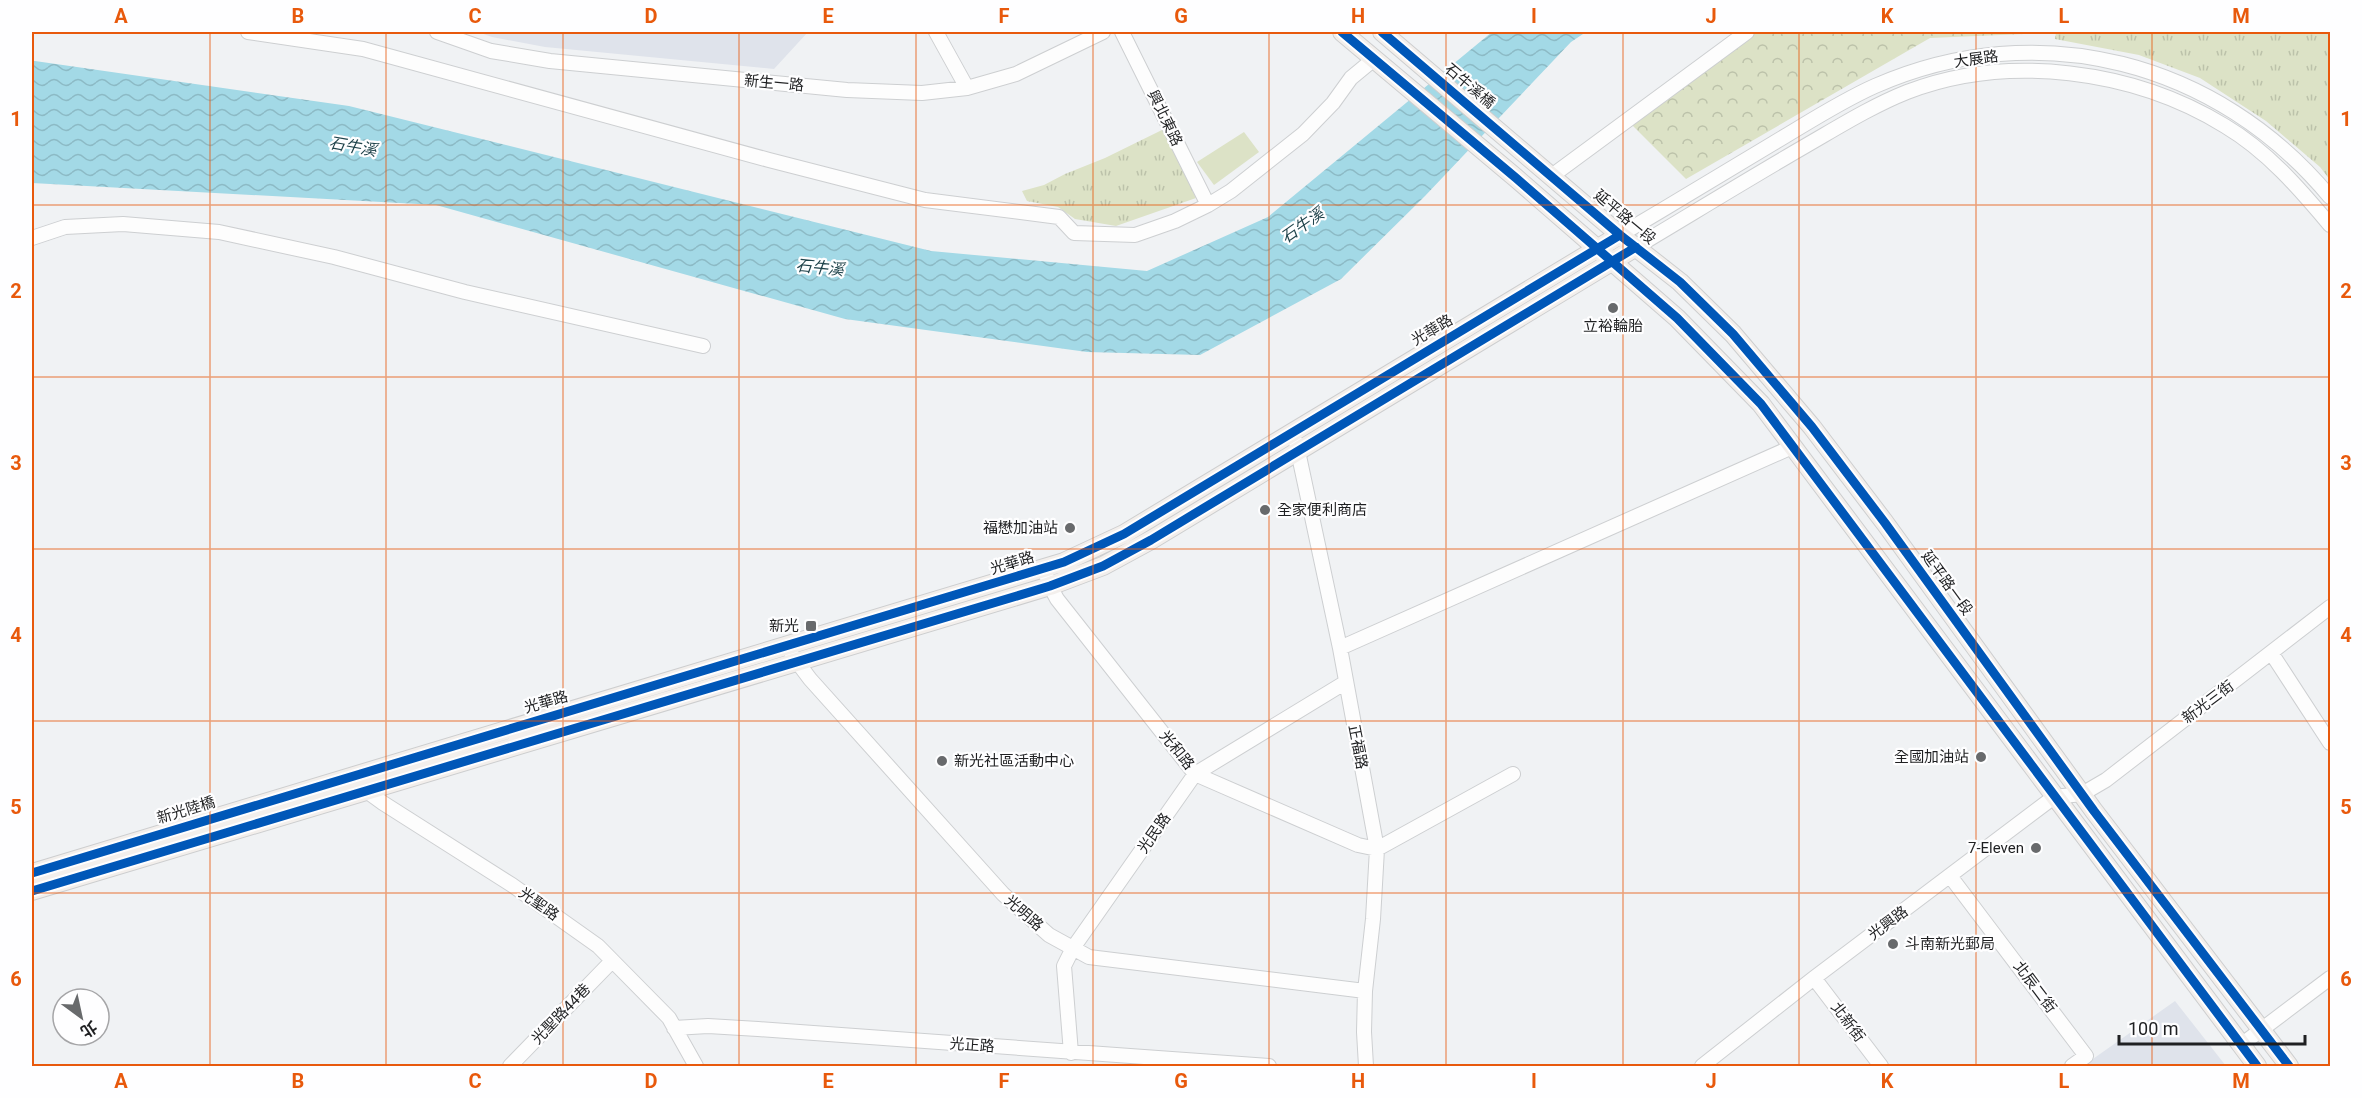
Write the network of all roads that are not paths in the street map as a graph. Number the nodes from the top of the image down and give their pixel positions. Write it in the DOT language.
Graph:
graph roads {
  1 [pos="248,32"];
  2 [pos="437,32"];
  3 [pos="936,32"];
  4 [pos="1103,32"];
  5 [pos="1122,32"];
  6 [pos="1342,32"];
  7 [pos="1747,32"];
  8 [pos="1384,33"];
  9 [pos="1372,57"];
  10 [pos="967,88"];
  11 [pos="1535,160"];
  12 [pos="1553,175"];
  13 [pos="2331,197"];
  14 [pos="1208,205"];
  15 [pos="2331,225"];
  16 [pos="1620,235"];
  17 [pos="32,238"];
  18 [pos="1636,247"];
  19 [pos="1597,248"];
  20 [pos="1612,261"];
  21 [pos="703,346"];
  22 [pos="1293,432"];
  23 [pos="1792,447"];
  24 [pos="1298,451"];
  25 [pos="1884,523"];
  26 [pos="1861,540"];
  27 [pos="1047,577"];
  28 [pos="2330,609"];
  29 [pos="785,646"];
  30 [pos="1340,648"];
  31 [pos="1978,652"];
  32 [pos="2272,654"];
  33 [pos="796,662"];
  34 [pos="1957,667"];
  35 [pos="1346,682"];
  36 [pos="636,701"];
  37 [pos="2331,743"];
  38 [pos="1195,774"];
  39 [pos="1513,774"];
  40 [pos="348,776"];
  41 [pos="365,790"];
  42 [pos="2082,794"];
  43 [pos="2054,798"];
  44 [pos="1377,849"];
  45 [pos="32,873"];
  46 [pos="1950,876"];
  47 [pos="32,891"];
  48 [pos="1073,948"];
  49 [pos="612,961"];
  50 [pos="1814,978"];
  51 [pos="2331,978"];
  52 [pos="1365,991"];
  53 [pos="674,1028"];
  54 [pos="2261,1030"];
  55 [pos="2241,1045"];
  56 [pos="1071,1053"];
  57 [pos="1220,1065"];
  58 [pos="510,1066"];
  59 [pos="696,1066"];
  60 [pos="1269,1066"];
  61 [pos="1366,1066"];
  62 [pos="1702,1066"];
  63 [pos="1881,1066"];
  64 [pos="2072,1066"];
  65 [pos="2257,1066"];
  66 [pos="2289,1066"];
  1 -- 14 [label="street"];
  2 -- 10 [label="street, 新生一路"];
  3 -- 10 [label="street"];
  4 -- 10 [label="street, 新生一路"];
  5 -- 14 [label="street, 興北東路"];
  6 -- 9 [label="main road"];
  7 -- 12 [label="street"];
  8 -- 11 [label="main road, 石牛溪橋"];
  9 -- 14 [label="street"];
  9 -- 19 [label="main road"];
  11 -- 12 [label="main road, 延平路一段"];
  12 -- 16 [label="main road, 延平路一段"];
  13 -- 16 [label="street, 大展路"];
  15 -- 18 [label="street, 大展路"];
  16 -- 18 [label="main road, 延平路一段"];
  16 -- 19 [label="main road, 光華路"];
  17 -- 21 [label="street"];
  18 -- 20 [label="main road, 光華路"];
  18 -- 25 [label="main road, 延平路一段"];
  19 -- 20 [label="main road"];
  19 -- 22 [label="main road, 光華路"];
  20 -- 23 [label="main road"];
  20 -- 24 [label="main road, 光華路"];
  22 -- 24 [label="street, 正福路"];
  22 -- 27 [label="main road, 光華路"];
  23 -- 26 [label="main road"];
  23 -- 30 [label="street"];
  24 -- 27 [label="main road, 光華路"];
  24 -- 30 [label="street, 正福路"];
  25 -- 26 [label="main road"];
  25 -- 31 [label="main road, 延平路一段"];
  26 -- 34 [label="main road"];
  27 -- 29 [label="main road, 光華路"];
  27 -- 33 [label="main road, 光華路"];
  27 -- 38 [label="street, 光和路"];
  28 -- 32 [label="street, 新光三街"];
  29 -- 33 [label="street, 光明路"];
  29 -- 36 [label="main road, 光華路"];
  30 -- 35 [label="street, 正福路"];
  31 -- 34 [label="main road"];
  31 -- 42 [label="main road, 延平路一段"];
  32 -- 37 [label="street"];
  32 -- 42 [label="street, 新光三街"];
  33 -- 36 [label="main road, 光華路"];
  33 -- 48 [label="street, 光明路"];
  34 -- 43 [label="main road"];
  35 -- 38 [label="street, 光民路"];
  35 -- 44 [label="street, 正福路"];
  36 -- 40 [label="main road, 光華路"];
  36 -- 41 [label="main road, 光華路"];
  38 -- 44 [label="street, 光和路"];
  38 -- 48 [label="street, 光民路"];
  39 -- 44 [label="street"];
  40 -- 41 [label="street, 光聖路"];
  40 -- 45 [label="main road, 新光陸橋"];
  41 -- 47 [label="main road"];
  41 -- 49 [label="street, 光聖路"];
  42 -- 43 [label="street, 光興路"];
  42 -- 54 [label="main road, 延平路一段"];
  43 -- 46 [label="street, 光興路"];
  43 -- 55 [label="main road"];
  44 -- 52 [label="street, 正福路"];
  46 -- 50 [label="street, 光興路"];
  46 -- 64 [label="street, 北辰二街"];
  48 -- 52 [label="street, 光明路"];
  48 -- 56 [label="street, 光民路"];
  49 -- 53 [label="street, 光聖路"];
  49 -- 58 [label="street, 光聖路44巷"];
  50 -- 62 [label="street, 光興路"];
  50 -- 63 [label="street, 北新街"];
  51 -- 54 [label="street"];
  52 -- 61 [label="street, 正福路"];
  53 -- 56 [label="street, 光正路"];
  53 -- 59 [label="street, 光聖路"];
  54 -- 55 [label="street"];
  54 -- 66 [label="main road, 延平路一段"];
  55 -- 65 [label="main road"];
  56 -- 57 [label="street, 光正路"];
  57 -- 60 [label="street, 光正路"];
}
